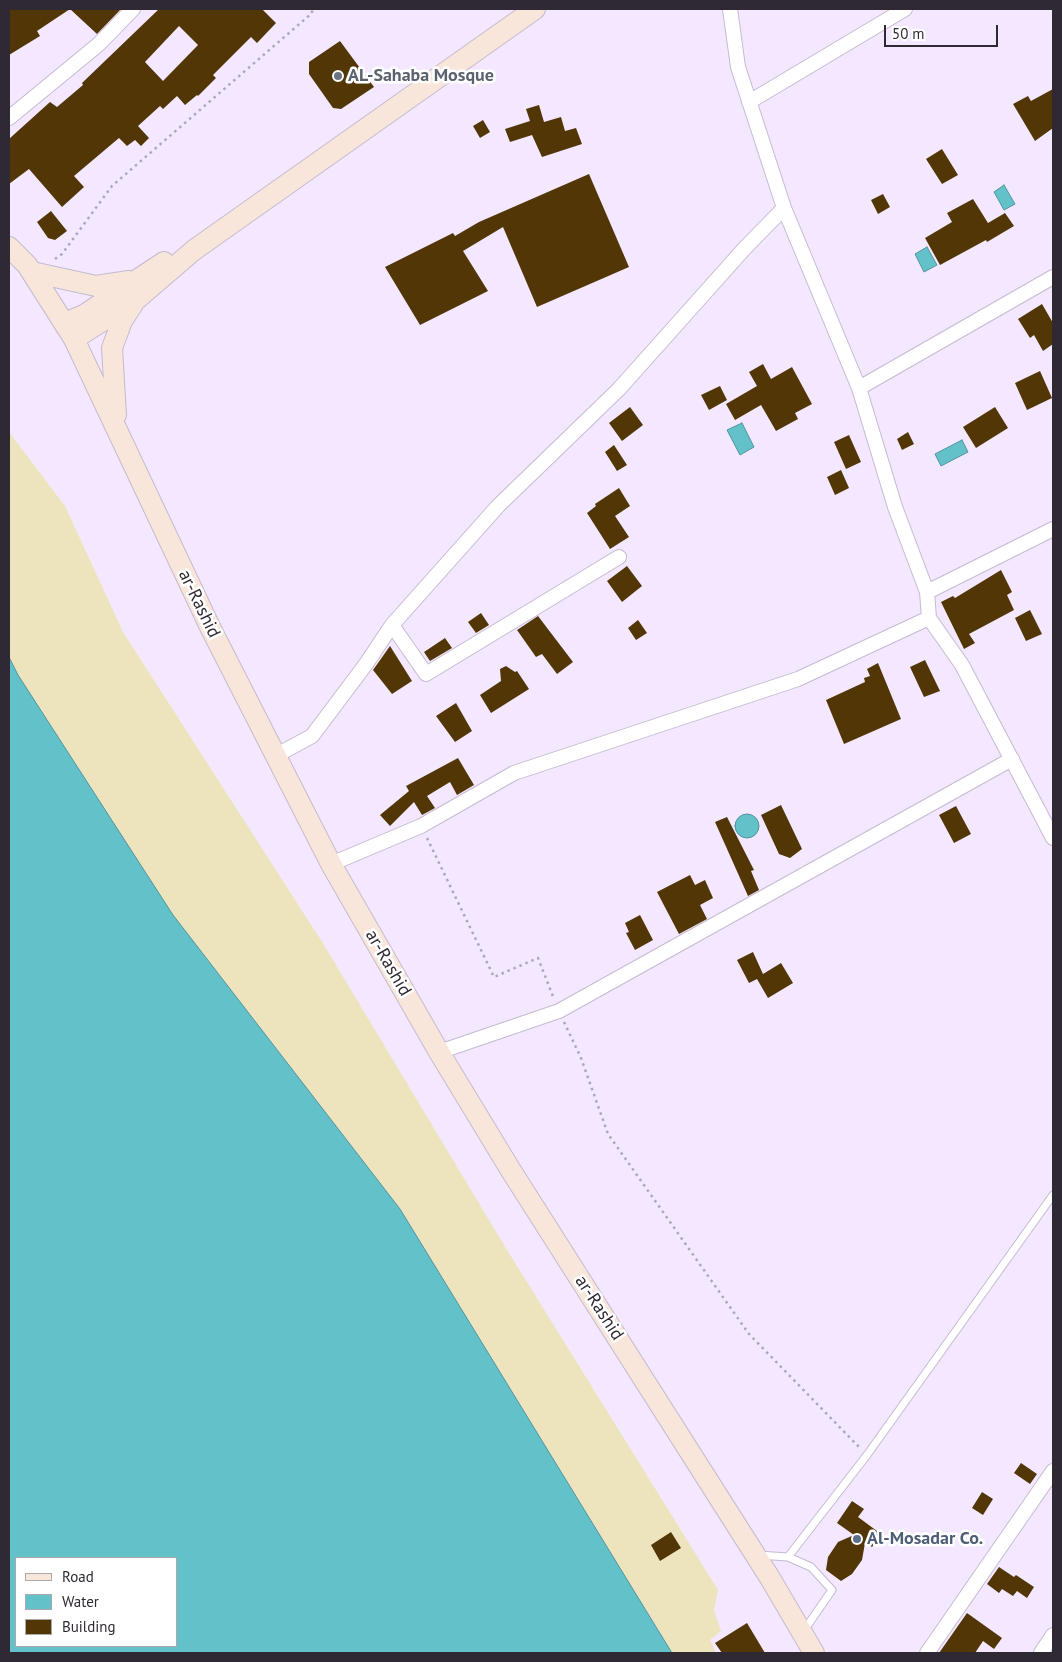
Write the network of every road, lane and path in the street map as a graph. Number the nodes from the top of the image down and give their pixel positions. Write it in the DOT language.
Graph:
graph roads {
  1 [pos="133,9"];
  2 [pos="312,9"];
  3 [pos="535,9"];
  4 [pos="730,9"];
  5 [pos="906,9"];
  6 [pos="750,102"];
  7 [pos="9,118"];
  8 [pos="784,208"];
  9 [pos="9,247"];
  10 [pos="30,268"];
  11 [pos="1053,277"];
  12 [pos="136,289"];
  13 [pos="70,331"];
  14 [pos="859,388"];
  15 [pos="117,430"];
  16 [pos="1053,529"];
  17 [pos="620,557"];
  18 [pos="927,592"];
  19 [pos="929,618"];
  20 [pos="392,625"];
  21 [pos="275,756"];
  22 [pos="1012,759"];
  23 [pos="421,826"];
  24 [pos="1053,838"];
  25 [pos="331,864"];
  26 [pos="558,1011"];
  27 [pos="439,1052"];
  28 [pos="1053,1195"];
  29 [pos="867,1455"];
  30 [pos="1053,1471"];
  31 [pos="755,1555"];
  32 [pos="788,1557"];
  33 [pos="802,1633"];
  34 [pos="1053,1635"];
  35 [pos="814,1653"];
  36 [pos="927,1653"];
  37 [pos="1041,1653"];
  1 -- 7 [label="street"];
  2 -- 10 [label="path"];
  3 -- 12 [label="main road"];
  4 -- 6 [label="street"];
  5 -- 6 [label="street"];
  6 -- 8 [label="street"];
  8 -- 14 [label="street"];
  8 -- 20 [label="street"];
  9 -- 10 [label="main road, ar-Rashid"];
  10 -- 12 [label="main road"];
  10 -- 13 [label="main road, ar-Rashid"];
  11 -- 14 [label="street"];
  12 -- 13 [label="main road"];
  12 -- 15 [label="main road"];
  13 -- 15 [label="main road, ar-Rashid"];
  14 -- 18 [label="street"];
  15 -- 21 [label="main road, ar-Rashid"];
  16 -- 18 [label="street"];
  17 -- 20 [label="street"];
  18 -- 19 [label="street"];
  19 -- 22 [label="street"];
  19 -- 23 [label="street"];
  20 -- 21 [label="street"];
  21 -- 25 [label="main road, ar-Rashid"];
  22 -- 24 [label="street"];
  22 -- 26 [label="street"];
  23 -- 25 [label="street"];
  23 -- 26 [label="path"];
  25 -- 27 [label="main road, ar-Rashid"];
  26 -- 27 [label="street"];
  26 -- 29 [label="path"];
  27 -- 31 [label="main road, ar-Rashid"];
  28 -- 29 [label="lane"];
  29 -- 32 [label="lane"];
  30 -- 36 [label="street"];
  31 -- 32 [label="lane"];
  31 -- 33 [label="main road, ar-Rashid"];
  32 -- 33 [label="lane"];
  33 -- 35 [label="main road, ar-Rashid"];
  34 -- 37 [label="street"];
}
